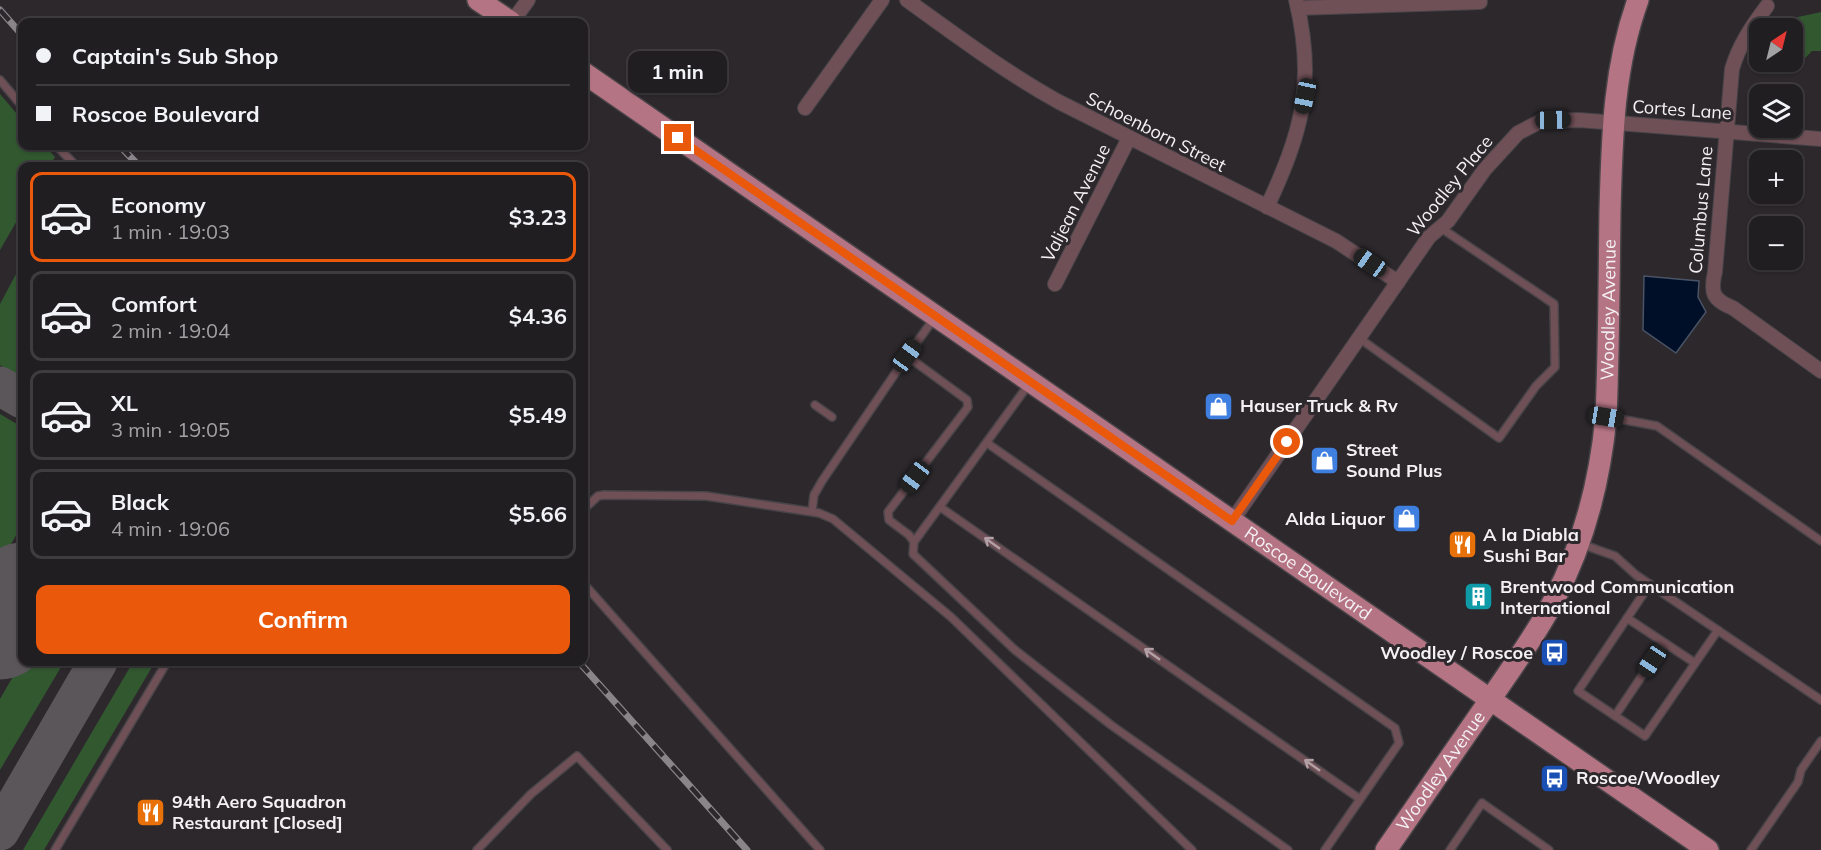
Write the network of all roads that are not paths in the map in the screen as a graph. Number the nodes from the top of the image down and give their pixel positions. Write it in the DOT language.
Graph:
graph roads {
  1 [pos="478,0"];
  2 [pos="528,0"];
  3 [pos="882,0"];
  4 [pos="907,0"];
  5 [pos="1638,0"];
  6 [pos="1480,2"];
  7 [pos="1297,4"];
  8 [pos="1767,6"];
  9 [pos="506,18"];
  10 [pos="515,18"];
  11 [pos="588,76"];
  12 [pos="0,80"];
  13 [pos="18,101"];
  14 [pos="805,108"];
  15 [pos="1613,123"];
  16 [pos="1726,132"];
  17 [pos="1129,138"];
  18 [pos="1821,139"];
  19 [pos="61,150"];
  20 [pos="72,162"];
  21 [pos="1267,207"];
  22 [pos="1441,228"];
  23 [pos="1398,282"];
  24 [pos="1055,284"];
  25 [pos="936,316"];
  26 [pos="1359,338"];
  27 [pos="907,356"];
  28 [pos="1821,371"];
  29 [pos="1031,382"];
  30 [pos="815,405"];
  31 [pos="832,417"];
  32 [pos="1606,417"];
  33 [pos="987,443"];
  34 [pos="588,506"];
  35 [pos="940,507"];
  36 [pos="812,511"];
  37 [pos="1232,521"];
  38 [pos="1821,541"];
  39 [pos="914,542"];
  40 [pos="1579,543"];
  41 [pos="1650,584"];
  42 [pos="588,589"];
  43 [pos="1627,618"];
  44 [pos="1718,630"];
  45 [pos="1664,643"];
  46 [pos="1695,663"];
  47 [pos="165,666"];
  48 [pos="1491,699"];
  49 [pos="1821,700"];
  50 [pos="1615,716"];
  51 [pos="1821,741"];
  52 [pos="1360,799"];
  53 [pos="1704,849"];
  54 [pos="55,850"];
  55 [pos="477,850"];
  56 [pos="667,850"];
  57 [pos="820,850"];
  58 [pos="1192,850"];
  59 [pos="1288,850"];
  60 [pos="1325,850"];
  61 [pos="1386,850"];
  62 [pos="1450,850"];
  63 [pos="1549,850"];
  64 [pos="1751,850"];
  1 -- 9 [label="main road"];
  2 -- 10 [label="street"];
  3 -- 14 [label="street"];
  4 -- 17 [label="street, Schoenborn Street"];
  5 -- 15 [label="main road, Woodley Avenue"];
  6 -- 7 [label="street"];
  7 -- 21 [label="street"];
  8 -- 16 [label="street, Columbus Lane"];
  11 -- 25 [label="main road, Roscoe Boulevard"];
  12 -- 13 [label="lane"];
  15 -- 16 [label="street, Cortes Lane"];
  15 -- 22 [label="street, Woodley Place"];
  15 -- 32 [label="main road, Woodley Avenue"];
  16 -- 18 [label="street, Cortes Lane"];
  16 -- 28 [label="street, Columbus Lane"];
  17 -- 21 [label="street, Schoenborn Street"];
  17 -- 24 [label="street, Valjean Avenue"];
  19 -- 20 [label="lane"];
  21 -- 23 [label="street, Schoenborn Street"];
  22 -- 23 [label="street, Woodley Place"];
  22 -- 26 [label="lane"];
  23 -- 26 [label="street, Woodley Place"];
  25 -- 27 [label="lane"];
  25 -- 29 [label="main road, Roscoe Boulevard"];
  26 -- 37 [label="street, Woodley Place"];
  27 -- 36 [label="lane"];
  27 -- 39 [label="lane"];
  29 -- 33 [label="lane"];
  29 -- 37 [label="main road, Roscoe Boulevard"];
  30 -- 31 [label="lane"];
  32 -- 38 [label="lane"];
  32 -- 40 [label="main road, Woodley Avenue"];
  33 -- 35 [label="lane"];
  33 -- 52 [label="lane"];
  34 -- 36 [label="lane"];
  35 -- 39 [label="lane"];
  52 -- 35 [label="lane, one-way"];
  36 -- 58 [label="lane"];
  37 -- 48 [label="main road, Roscoe Boulevard"];
  39 -- 59 [label="lane"];
  40 -- 41 [label="lane"];
  40 -- 48 [label="main road, Woodley Avenue"];
  41 -- 43 [label="lane"];
  41 -- 44 [label="lane"];
  42 -- 57 [label="lane"];
  43 -- 45 [label="lane"];
  43 -- 50 [label="lane"];
  44 -- 46 [label="lane"];
  44 -- 49 [label="lane"];
  45 -- 46 [label="lane"];
  45 -- 50 [label="lane"];
  46 -- 50 [label="lane"];
  47 -- 54 [label="lane"];
  48 -- 53 [label="main road, Roscoe Boulevard"];
  48 -- 61 [label="main road, Woodley Avenue"];
  51 -- 64 [label="lane"];
  52 -- 60 [label="lane"];
  55 -- 56 [label="lane"];
  62 -- 63 [label="lane"];
}
